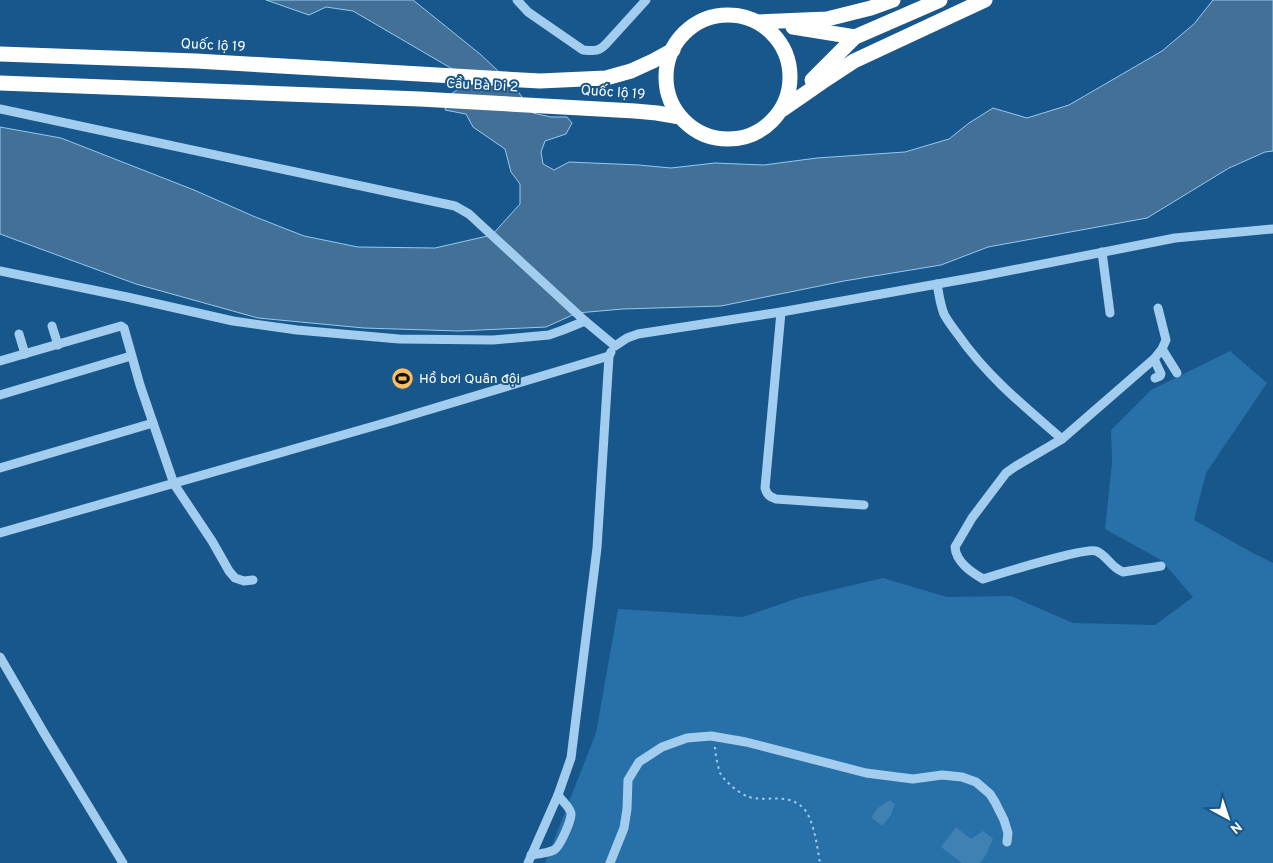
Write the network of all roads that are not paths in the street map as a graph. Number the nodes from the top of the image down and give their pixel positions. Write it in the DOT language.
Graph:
graph roads {
  1 [pos="517,0"];
  2 [pos="646,0"];
  3 [pos="894,0"];
  4 [pos="940,0"];
  5 [pos="985,0"];
  6 [pos="757,22"];
  7 [pos="856,37"];
  8 [pos="672,50"];
  9 [pos="0,54"];
  10 [pos="424,75"];
  11 [pos="540,81"];
  12 [pos="0,83"];
  13 [pos="543,105"];
  14 [pos="0,109"];
  15 [pos="781,110"];
  16 [pos="680,116"];
  17 [pos="1273,229"];
  18 [pos="1102,252"];
  19 [pos="0,271"];
  20 [pos="937,284"];
  21 [pos="1158,308"];
  22 [pos="781,312"];
  23 [pos="1110,313"];
  24 [pos="585,321"];
  25 [pos="52,326"];
  26 [pos="19,334"];
  27 [pos="58,345"];
  28 [pos="614,346"];
  29 [pos="1162,349"];
  30 [pos="25,354"];
  31 [pos="132,356"];
  32 [pos="609,356"];
  33 [pos="1154,358"];
  34 [pos="0,361"];
  35 [pos="1177,372"];
  36 [pos="1155,378"];
  37 [pos="0,394"];
  38 [pos="153,423"];
  39 [pos="1062,439"];
  40 [pos="0,468"];
  41 [pos="174,484"];
  42 [pos="864,505"];
  43 [pos="0,533"];
  44 [pos="1161,566"];
  45 [pos="253,580"];
  46 [pos="0,657"];
  47 [pos="558,795"];
  48 [pos="1007,842"];
  49 [pos="529,859"];
  50 [pos="123,863"];
  51 [pos="610,863"];
  1 -- 2 [label="street"];
  3 -- 6 [label="highway"];
  4 -- 7 [label="highway"];
  5 -- 15 [label="highway"];
  6 -- 7 [label="highway"];
  6 -- 8 [label="highway"];
  6 -- 15 [label="highway"];
  7 -- 15 [label="highway"];
  8 -- 11 [label="highway, Quốc lộ 19"];
  8 -- 16 [label="highway"];
  9 -- 10 [label="highway, Quốc lộ 19"];
  10 -- 11 [label="highway, Cầu Bà Di 2"];
  12 -- 13 [label="highway, Cầu Bà Di 2"];
  13 -- 16 [label="highway, Quốc lộ 19"];
  14 -- 24 [label="street"];
  15 -- 16 [label="highway"];
  17 -- 18 [label="street"];
  18 -- 20 [label="street"];
  18 -- 23 [label="street"];
  19 -- 24 [label="street"];
  20 -- 22 [label="street"];
  20 -- 39 [label="street"];
  21 -- 29 [label="street"];
  22 -- 28 [label="street"];
  22 -- 42 [label="street"];
  24 -- 28 [label="street"];
  25 -- 27 [label="street"];
  26 -- 30 [label="street"];
  27 -- 30 [label="street"];
  27 -- 31 [label="street"];
  28 -- 32 [label="street"];
  29 -- 33 [label="street"];
  29 -- 35 [label="street"];
  30 -- 34 [label="street"];
  31 -- 37 [label="street"];
  31 -- 38 [label="street"];
  32 -- 41 [label="street"];
  32 -- 47 [label="street"];
  33 -- 36 [label="street"];
  33 -- 39 [label="street"];
  38 -- 40 [label="street"];
  38 -- 41 [label="street"];
  39 -- 44 [label="street"];
  41 -- 43 [label="street"];
  41 -- 45 [label="street"];
  46 -- 50 [label="street"];
  47 -- 49 [label="street"];
  47 -- 49 [label="street"];
  48 -- 51 [label="street"];
}
